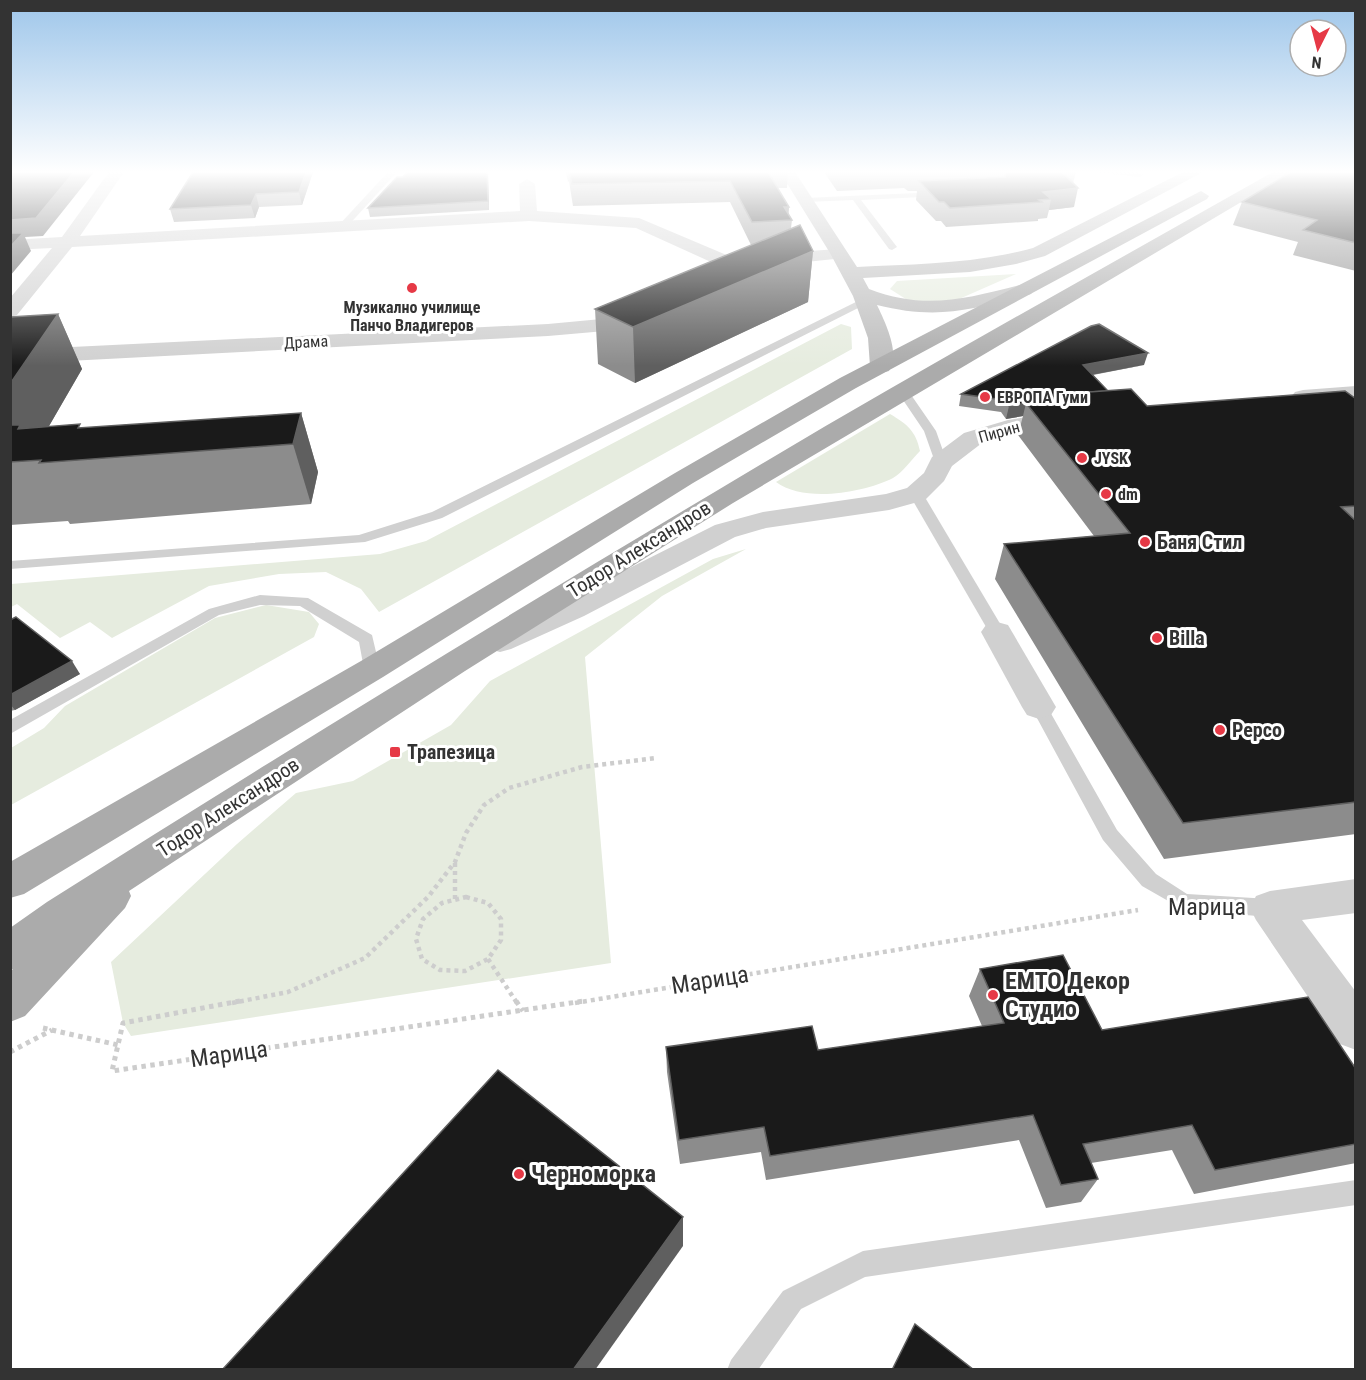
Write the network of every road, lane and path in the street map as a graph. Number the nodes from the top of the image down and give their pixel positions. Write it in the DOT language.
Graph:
graph roads {
  1 [pos="70,236"];
  2 [pos="169,236"];
  3 [pos="671,236"];
  4 [pos="827,236"];
  5 [pos="884,236"];
  6 [pos="1070,236"];
  7 [pos="1125,236"];
  8 [pos="1173,236"];
  9 [pos="66,242"];
  10 [pos="10,245"];
  11 [pos="892,247"];
  12 [pos="838,254"];
  13 [pos="729,263"];
  14 [pos="850,273"];
  15 [pos="709,275"];
  16 [pos="1024,290"];
  17 [pos="862,296"];
  18 [pos="658,305"];
  19 [pos="10,311"];
  20 [pos="10,357"];
  21 [pos="881,366"];
  22 [pos="903,391"];
  23 [pos="1356,393"];
  24 [pos="1286,399"];
  25 [pos="1090,414"];
  26 [pos="941,462"];
  27 [pos="916,494"];
  28 [pos="10,565"];
  29 [pos="997,632"];
  30 [pos="454,663"];
  31 [pos="372,669"];
  32 [pos="1039,708"];
  33 [pos="10,728"];
  34 [pos="656,758"];
  35 [pos="146,860"];
  36 [pos="455,862"];
  37 [pos="10,882"];
  38 [pos="1356,896"];
  39 [pos="455,900"];
  40 [pos="1184,902"];
  41 [pos="1270,908"];
  42 [pos="10,952"];
  43 [pos="488,959"];
  44 [pos="10,1002"];
  45 [pos="523,1011"];
  46 [pos="1356,1029"];
  47 [pos="118,1045"];
  48 [pos="10,1052"];
  49 [pos="1356,1192"];
  50 [pos="741,1370"];
  1 -- 9 [label="street"];
  2 -- 9 [label="street"];
  3 -- 13 [label="street"];
  4 -- 12 [label="street"];
  5 -- 11 [label="lane"];
  6 -- 14 [label="street"];
  7 -- 16 [label="main road, Тодор Александров"];
  8 -- 22 [label="main road, Тодор Александров"];
  9 -- 10 [label="street"];
  9 -- 19 [label="street"];
  12 -- 13 [label="street"];
  12 -- 14 [label="street"];
  13 -- 15 [label="street"];
  14 -- 17 [label="street"];
  16 -- 17 [label="street"];
  16 -- 21 [label="main road, Тодор Александров"];
  17 -- 21 [label="street"];
  17 -- 28 [label="lane"];
  18 -- 20 [label="street, Драма"];
  21 -- 31 [label="main road, Тодор Александров"];
  22 -- 26 [label="lane"];
  22 -- 30 [label="main road, Тодор Александров"];
  23 -- 24 [label="street"];
  25 -- 26 [label="street, Пирин"];
  26 -- 27 [label="street, Пирин"];
  27 -- 29 [label="lane"];
  27 -- 30 [label="street"];
  29 -- 32 [label="street"];
  30 -- 35 [label="main road, Тодор Александров"];
  31 -- 33 [label="lane"];
  31 -- 37 [label="main road, Тодор Александров"];
  32 -- 40 [label="lane"];
  34 -- 36 [label="path"];
  35 -- 42 [label="main road, Тодор Александров"];
  35 -- 44 [label="main road"];
  36 -- 39 [label="path"];
  36 -- 47 [label="path, Марица"];
  38 -- 41 [label="street, Марица"];
  39 -- 43 [label="path"];
  39 -- 43 [label="path"];
  40 -- 41 [label="lane, Марица"];
  40 -- 45 [label="path, Марица"];
  41 -- 46 [label="street"];
  43 -- 45 [label="path"];
  45 -- 47 [label="path, Марица"];
  47 -- 48 [label="path"];
  49 -- 50 [label="lane"];
}
